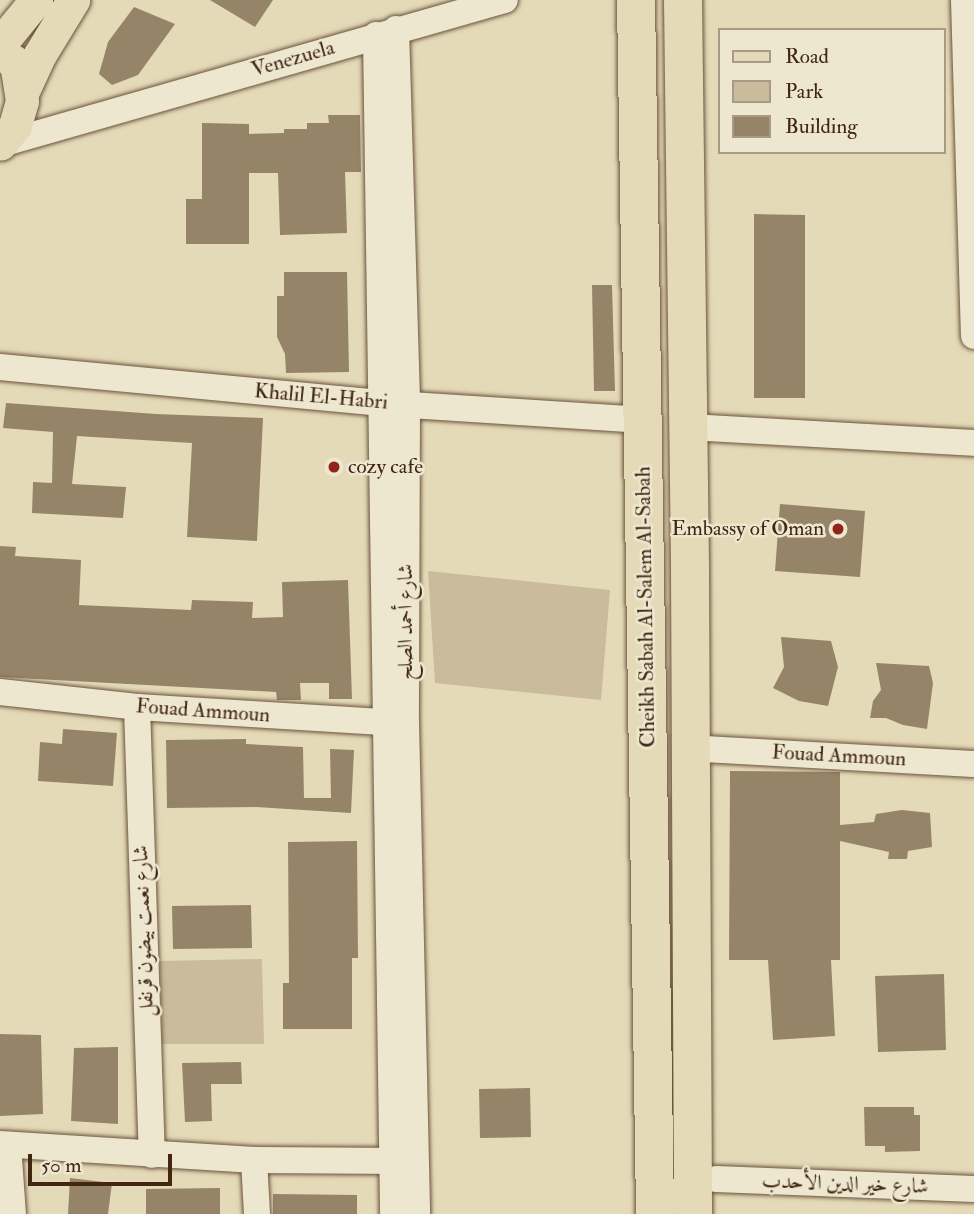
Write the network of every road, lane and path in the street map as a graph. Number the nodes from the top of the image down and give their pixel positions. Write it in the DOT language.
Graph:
graph roads {
  1 [pos="36,0"];
  2 [pos="74,0"];
  3 [pos="505,0"];
  4 [pos="636,0"];
  5 [pos="964,0"];
  6 [pos="684,3"];
  7 [pos="386,32"];
  8 [pos="0,44"];
  9 [pos="0,52"];
  10 [pos="22,97"];
  11 [pos="82,120"];
  12 [pos="0,144"];
  13 [pos="974,336"];
  14 [pos="0,367"];
  15 [pos="380,403"];
  16 [pos="408,405"];
  17 [pos="642,420"];
  18 [pos="689,427"];
  19 [pos="974,443"];
  20 [pos="646,566"];
  21 [pos="691,568"];
  22 [pos="0,692"];
  23 [pos="137,707"];
  24 [pos="395,723"];
  25 [pos="704,749"];
  26 [pos="974,764"];
  27 [pos="4,1145"];
  28 [pos="152,1155"];
  29 [pos="254,1160"];
  30 [pos="403,1161"];
  31 [pos="974,1189"];
  32 [pos="716,1197"];
  33 [pos="13,1214"];
  34 [pos="257,1214"];
  35 [pos="393,1214"];
  36 [pos="416,1214"];
  37 [pos="634,1214"];
  38 [pos="654,1214"];
  39 [pos="693,1214"];
  1 -- 8 [label="main road"];
  2 -- 10 [label="main road"];
  3 -- 7 [label="street, Venezuela"];
  4 -- 17 [label="highway, Cheikh Sabah Al-Salem Al-Sabah"];
  5 -- 13 [label="street"];
  6 -- 18 [label="highway, Cheikh Sabah Al-Salem Al-Sabah"];
  7 -- 11 [label="street, Venezuela"];
  7 -- 15 [label="street, شارع أحمد الصلح"];
  7 -- 16 [label="street, شارع أحمد الصلح"];
  9 -- 10 [label="main road"];
  10 -- 11 [label="street, Venezuela"];
  10 -- 12 [label="main road"];
  11 -- 12 [label="street, Venezuela"];
  14 -- 15 [label="street, Khalil El-Habri"];
  15 -- 16 [label="street, Khalil El-Habri"];
  15 -- 24 [label="street, شارع أحمد الصلح"];
  16 -- 17 [label="street, Khalil El-Habri"];
  16 -- 24 [label="street, شارع أحمد الصلح"];
  17 -- 20 [label="highway, Cheikh Sabah Al-Salem Al-Sabah"];
  18 -- 19 [label="street"];
  18 -- 21 [label="highway, Cheikh Sabah Al-Salem Al-Sabah"];
  20 -- 37 [label="highway"];
  20 -- 38 [label="highway, Cheikh Sabah Al-Salem Al-Sabah"];
  21 -- 25 [label="highway"];
  21 -- 39 [label="highway, Cheikh Sabah Al-Salem Al-Sabah"];
  22 -- 23 [label="street, Fouad Ammoun"];
  23 -- 24 [label="street, Fouad Ammoun"];
  23 -- 28 [label="street, شارع نعمت بيضون قرنفل"];
  24 -- 30 [label="street, شارع أحمد الصلح"];
  25 -- 26 [label="street, Fouad Ammoun"];
  25 -- 32 [label="highway"];
  27 -- 28 [label="street"];
  27 -- 33 [label="street"];
  28 -- 29 [label="street"];
  29 -- 30 [label="street"];
  29 -- 34 [label="street"];
  30 -- 35 [label="street, شارع أحمد الصلح"];
  30 -- 36 [label="street, شارع أحمد الصلح"];
  31 -- 32 [label="street, شارع خير الدين الأحدب"];
}
